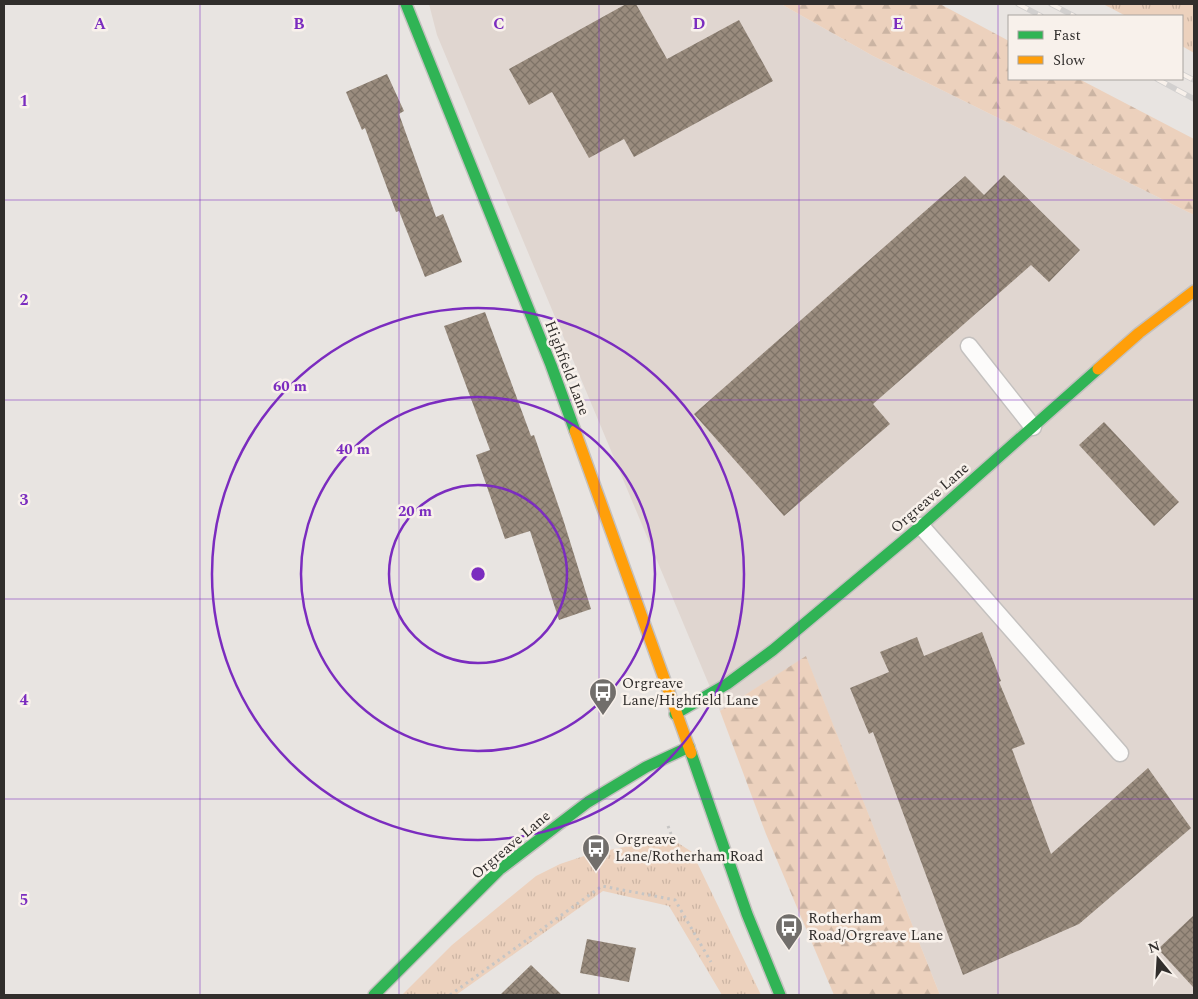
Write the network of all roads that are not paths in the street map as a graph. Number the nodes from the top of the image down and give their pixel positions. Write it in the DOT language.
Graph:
graph roads {
  1 [pos="406,4"];
  2 [pos="1194,291"];
  3 [pos="969,346"];
  4 [pos="1033,427"];
  5 [pos="921,526"];
  6 [pos="676,714"];
  7 [pos="689,747"];
  8 [pos="1120,753"];
  9 [pos="374,995"];
  10 [pos="780,995"];
  1 -- 6 [label="main road, Highfield Lane"];
  2 -- 4 [label="main road, Orgreave Lane"];
  3 -- 4 [label="lane"];
  4 -- 5 [label="main road, Orgreave Lane"];
  5 -- 6 [label="main road, Orgreave Lane"];
  5 -- 8 [label="lane"];
  6 -- 7 [label="main road, Highfield Lane"];
  7 -- 9 [label="main road, Orgreave Lane"];
  7 -- 10 [label="main road, Highfield Lane"];
}
